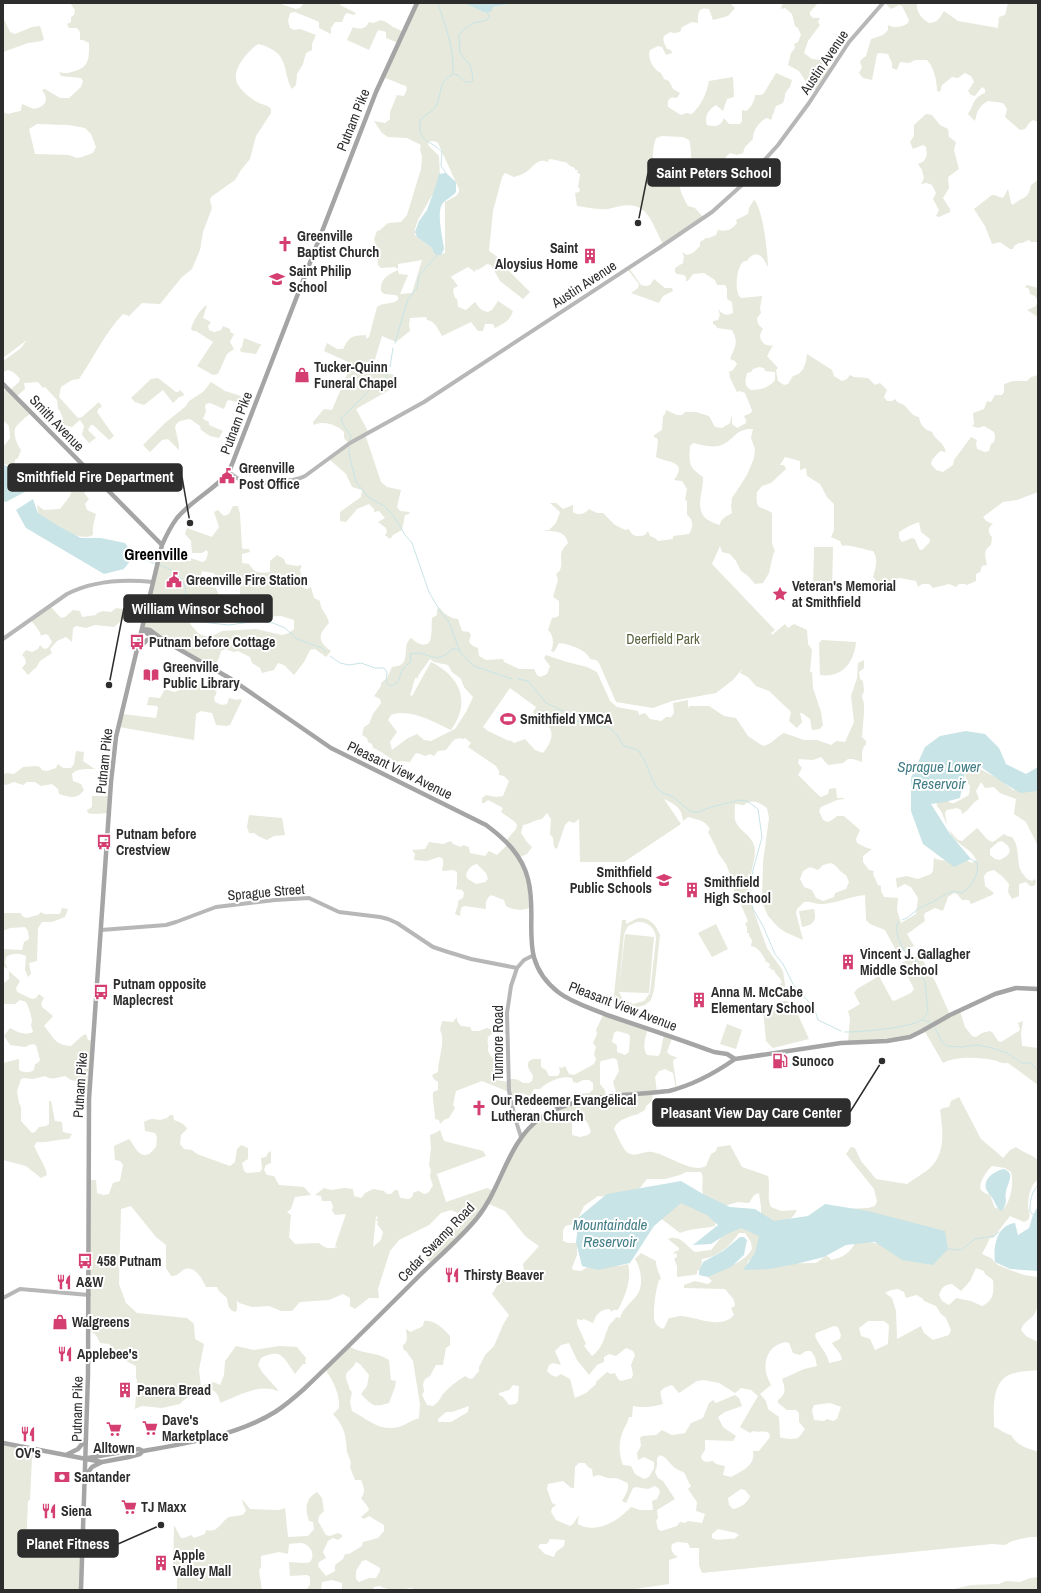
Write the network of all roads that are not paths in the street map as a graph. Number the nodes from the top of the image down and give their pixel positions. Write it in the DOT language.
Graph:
graph roads {
  1 [pos="417,3"];
  2 [pos="883,3"];
  3 [pos="3,384"];
  4 [pos="229,472"];
  5 [pos="162,546"];
  6 [pos="153,582"];
  7 [pos="142,629"];
  8 [pos="3,638"];
  9 [pos="163,640"];
  10 [pos="137,651"];
  11 [pos="101,930"];
  12 [pos="532,956"];
  13 [pos="517,968"];
  14 [pos="1038,989"];
  15 [pos="735,1059"];
  16 [pos="521,1137"];
  17 [pos="89,1295"];
  18 [pos="3,1298"];
  19 [pos="87,1437"];
  20 [pos="3,1443"];
  21 [pos="143,1451"];
  22 [pos="66,1454"];
  23 [pos="86,1458"];
  24 [pos="102,1462"];
  25 [pos="86,1476"];
  26 [pos="81,1590"];
  1 -- 4 [label="main road, Putnam Pike"];
  2 -- 4 [label="street, Austin Avenue"];
  3 -- 5 [label="main road, Smith Avenue"];
  4 -- 5 [label="main road, Putnam Pike"];
  5 -- 6 [label="main road, Putnam Pike"];
  6 -- 7 [label="main road, Putnam Pike"];
  6 -- 8 [label="street"];
  7 -- 9 [label="main road, Pleasant View Avenue"];
  7 -- 10 [label="main road, Putnam Pike"];
  9 -- 10 [label="main road"];
  9 -- 12 [label="main road, Pleasant View Avenue"];
  10 -- 11 [label="main road, Putnam Pike"];
  11 -- 13 [label="street, Sprague Street"];
  11 -- 17 [label="main road, Putnam Pike"];
  12 -- 13 [label="street"];
  12 -- 15 [label="main road, Pleasant View Avenue"];
  13 -- 16 [label="street, Tunmore Road"];
  14 -- 15 [label="main road, Pleasant View Avenue"];
  15 -- 16 [label="main road, Cedar Swamp Road"];
  16 -- 21 [label="main road, Cedar Swamp Road"];
  17 -- 18 [label="street"];
  17 -- 19 [label="main road, Putnam Pike"];
  19 -- 22 [label="main road"];
  19 -- 23 [label="main road, Putnam Pike"];
  20 -- 22 [label="main road"];
  21 -- 23 [label="main road, Cedar Swamp Road"];
  21 -- 24 [label="main road, Cedar Swamp Road"];
  22 -- 23 [label="main road"];
  23 -- 24 [label="main road, Cedar Swamp Road"];
  23 -- 25 [label="main road, Putnam Pike"];
  24 -- 25 [label="main road"];
  25 -- 26 [label="main road, Putnam Pike"];
}
